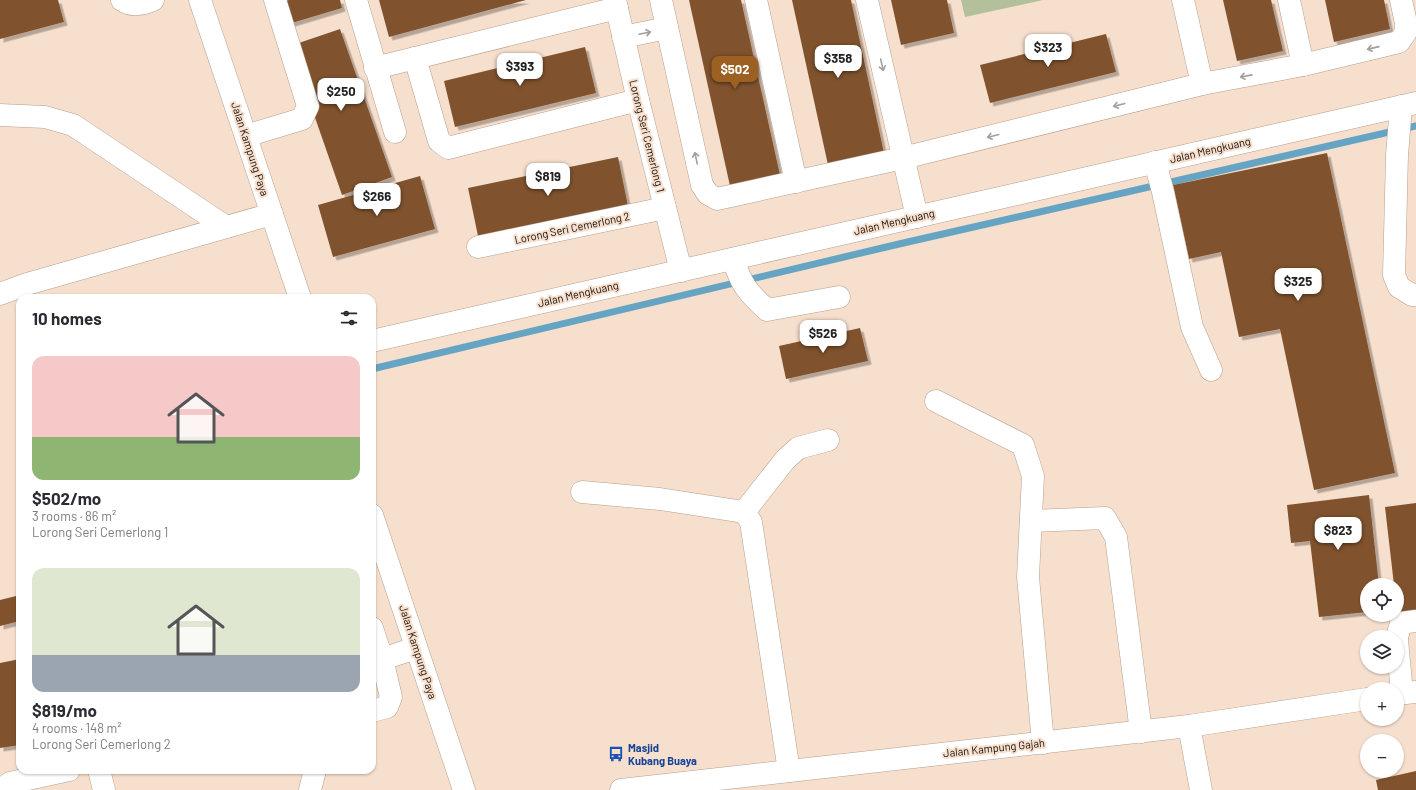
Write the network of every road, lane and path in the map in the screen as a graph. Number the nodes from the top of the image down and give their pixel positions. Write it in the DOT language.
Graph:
graph roads {
  1 [pos="122,0"];
  2 [pos="153,0"];
  3 [pos="200,0"];
  4 [pos="275,0"];
  5 [pos="356,0"];
  6 [pos="661,0"];
  7 [pos="756,0"];
  8 [pos="867,0"];
  9 [pos="1184,0"];
  10 [pos="1289,0"];
  11 [pos="1401,0"];
  12 [pos="616,4"];
  13 [pos="667,28"];
  14 [pos="623,37"];
  15 [pos="415,58"];
  16 [pos="1303,65"];
  17 [pos="375,68"];
  18 [pos="1202,84"];
  19 [pos="638,100"];
  20 [pos="1406,109"];
  21 [pos="0,115"];
  22 [pos="395,132"];
  23 [pos="246,136"];
  24 [pos="903,158"];
  25 [pos="1159,176"];
  26 [pos="796,182"];
  27 [pos="665,208"];
  28 [pos="272,214"];
  29 [pos="916,217"];
  30 [pos="226,227"];
  31 [pos="478,247"];
  32 [pos="681,271"];
  33 [pos="740,276"];
  34 [pos="0,294"];
  35 [pos="299,294"];
  36 [pos="1416,294"];
  37 [pos="839,297"];
  38 [pos="376,341"];
  39 [pos="1211,370"];
  40 [pos="936,401"];
  41 [pos="828,440"];
  42 [pos="582,492"];
  43 [pos="744,512"];
  44 [pos="1031,521"];
  45 [pos="376,527"];
  46 [pos="1416,621"];
  47 [pos="1399,630"];
  48 [pos="416,648"];
  49 [pos="377,661"];
  50 [pos="1402,674"];
  51 [pos="1405,693"];
  52 [pos="1360,700"];
  53 [pos="376,710"];
  54 [pos="1189,726"];
  55 [pos="1141,732"];
  56 [pos="1043,742"];
  57 [pos="789,771"];
  58 [pos="51,774"];
  59 [pos="100,774"];
  60 [pos="314,774"];
  61 [pos="2,790"];
  62 [pos="104,790"];
  63 [pos="310,790"];
  64 [pos="464,790"];
  65 [pos="621,790"];
  66 [pos="1201,790"];
  1 -- 2 [label="street"];
  3 -- 23 [label="street, Jalan Kampung Paya"];
  4 -- 23 [label="street"];
  5 -- 17 [label="street"];
  6 -- 13 [label="street"];
  7 -- 26 [label="street"];
  8 -- 24 [label="street, one-way"];
  9 -- 18 [label="street"];
  10 -- 16 [label="street"];
  11 -- 16 [label="street, one-way"];
  12 -- 14 [label="street, Lorong Seri Cemerlong 1"];
  12 -- 15 [label="street"];
  14 -- 13 [label="street, one-way"];
  26 -- 13 [label="street, one-way"];
  14 -- 19 [label="street, Lorong Seri Cemerlong 1"];
  15 -- 17 [label="street"];
  15 -- 19 [label="street"];
  16 -- 18 [label="street, one-way"];
  17 -- 22 [label="street"];
  18 -- 24 [label="street, one-way"];
  19 -- 27 [label="street, Lorong Seri Cemerlong 1"];
  20 -- 25 [label="street, Jalan Mengkuang"];
  20 -- 36 [label="street"];
  21 -- 30 [label="street"];
  23 -- 28 [label="street, Jalan Kampung Paya"];
  24 -- 26 [label="street"];
  24 -- 29 [label="street"];
  25 -- 29 [label="street, Jalan Mengkuang"];
  25 -- 39 [label="street"];
  27 -- 31 [label="street, Lorong Seri Cemerlong 2"];
  27 -- 32 [label="street, Lorong Seri Cemerlong 1"];
  28 -- 30 [label="street"];
  28 -- 35 [label="street, Jalan Kampung Paya"];
  29 -- 33 [label="street, Jalan Mengkuang"];
  30 -- 34 [label="street"];
  32 -- 33 [label="street, Jalan Mengkuang"];
  32 -- 38 [label="street, Jalan Mengkuang"];
  33 -- 37 [label="street"];
  40 -- 44 [label="street"];
  41 -- 43 [label="street"];
  42 -- 43 [label="street"];
  43 -- 57 [label="street"];
  44 -- 55 [label="street"];
  44 -- 56 [label="street"];
  45 -- 48 [label="street, Jalan Kampung Paya"];
  46 -- 47 [label="street"];
  48 -- 49 [label="street"];
  48 -- 64 [label="street, Jalan Kampung Paya"];
  49 -- 53 [label="street"];
  50 -- 51 [label="street"];
  52 -- 54 [label="street, Jalan Kampung Gajah"];
  54 -- 55 [label="street, Jalan Kampung Gajah"];
  54 -- 66 [label="street"];
  55 -- 56 [label="street, Jalan Kampung Gajah"];
  56 -- 57 [label="street, Jalan Kampung Gajah"];
  57 -- 65 [label="street, Jalan Kampung Gajah"];
  58 -- 61 [label="street"];
  59 -- 62 [label="street"];
  60 -- 63 [label="street"];
}
